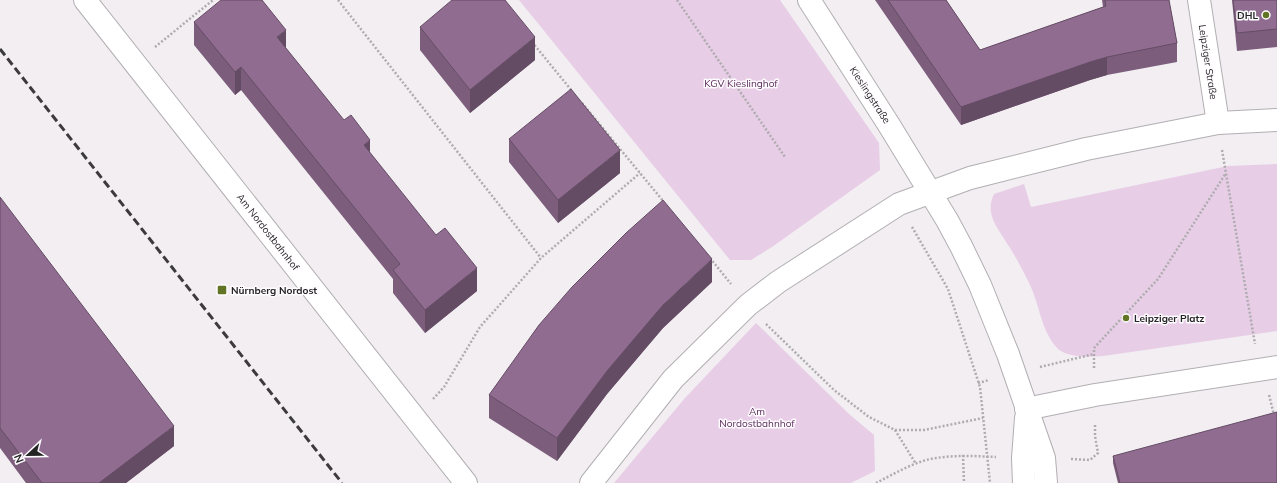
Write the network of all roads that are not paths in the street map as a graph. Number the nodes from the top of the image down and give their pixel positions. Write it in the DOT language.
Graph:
graph roads {
  1 [pos="85,0"];
  2 [pos="809,0"];
  3 [pos="1199,0"];
  4 [pos="1277,120"];
  5 [pos="1218,123"];
  6 [pos="930,192"];
  7 [pos="1270,368"];
  8 [pos="1026,409"];
  9 [pos="466,483"];
  10 [pos="591,483"];
  11 [pos="1024,483"];
  12 [pos="1046,483"];
  1 -- 9 [label="street, Am Nordostbahnhof"];
  2 -- 6 [label="street, Kieslingstraße"];
  3 -- 5 [label="street, Leipziger Straße"];
  4 -- 5 [label="street"];
  5 -- 6 [label="street"];
  6 -- 8 [label="street"];
  6 -- 10 [label="street"];
  7 -- 8 [label="street"];
  8 -- 11 [label="street"];
  8 -- 12 [label="street"];
}
